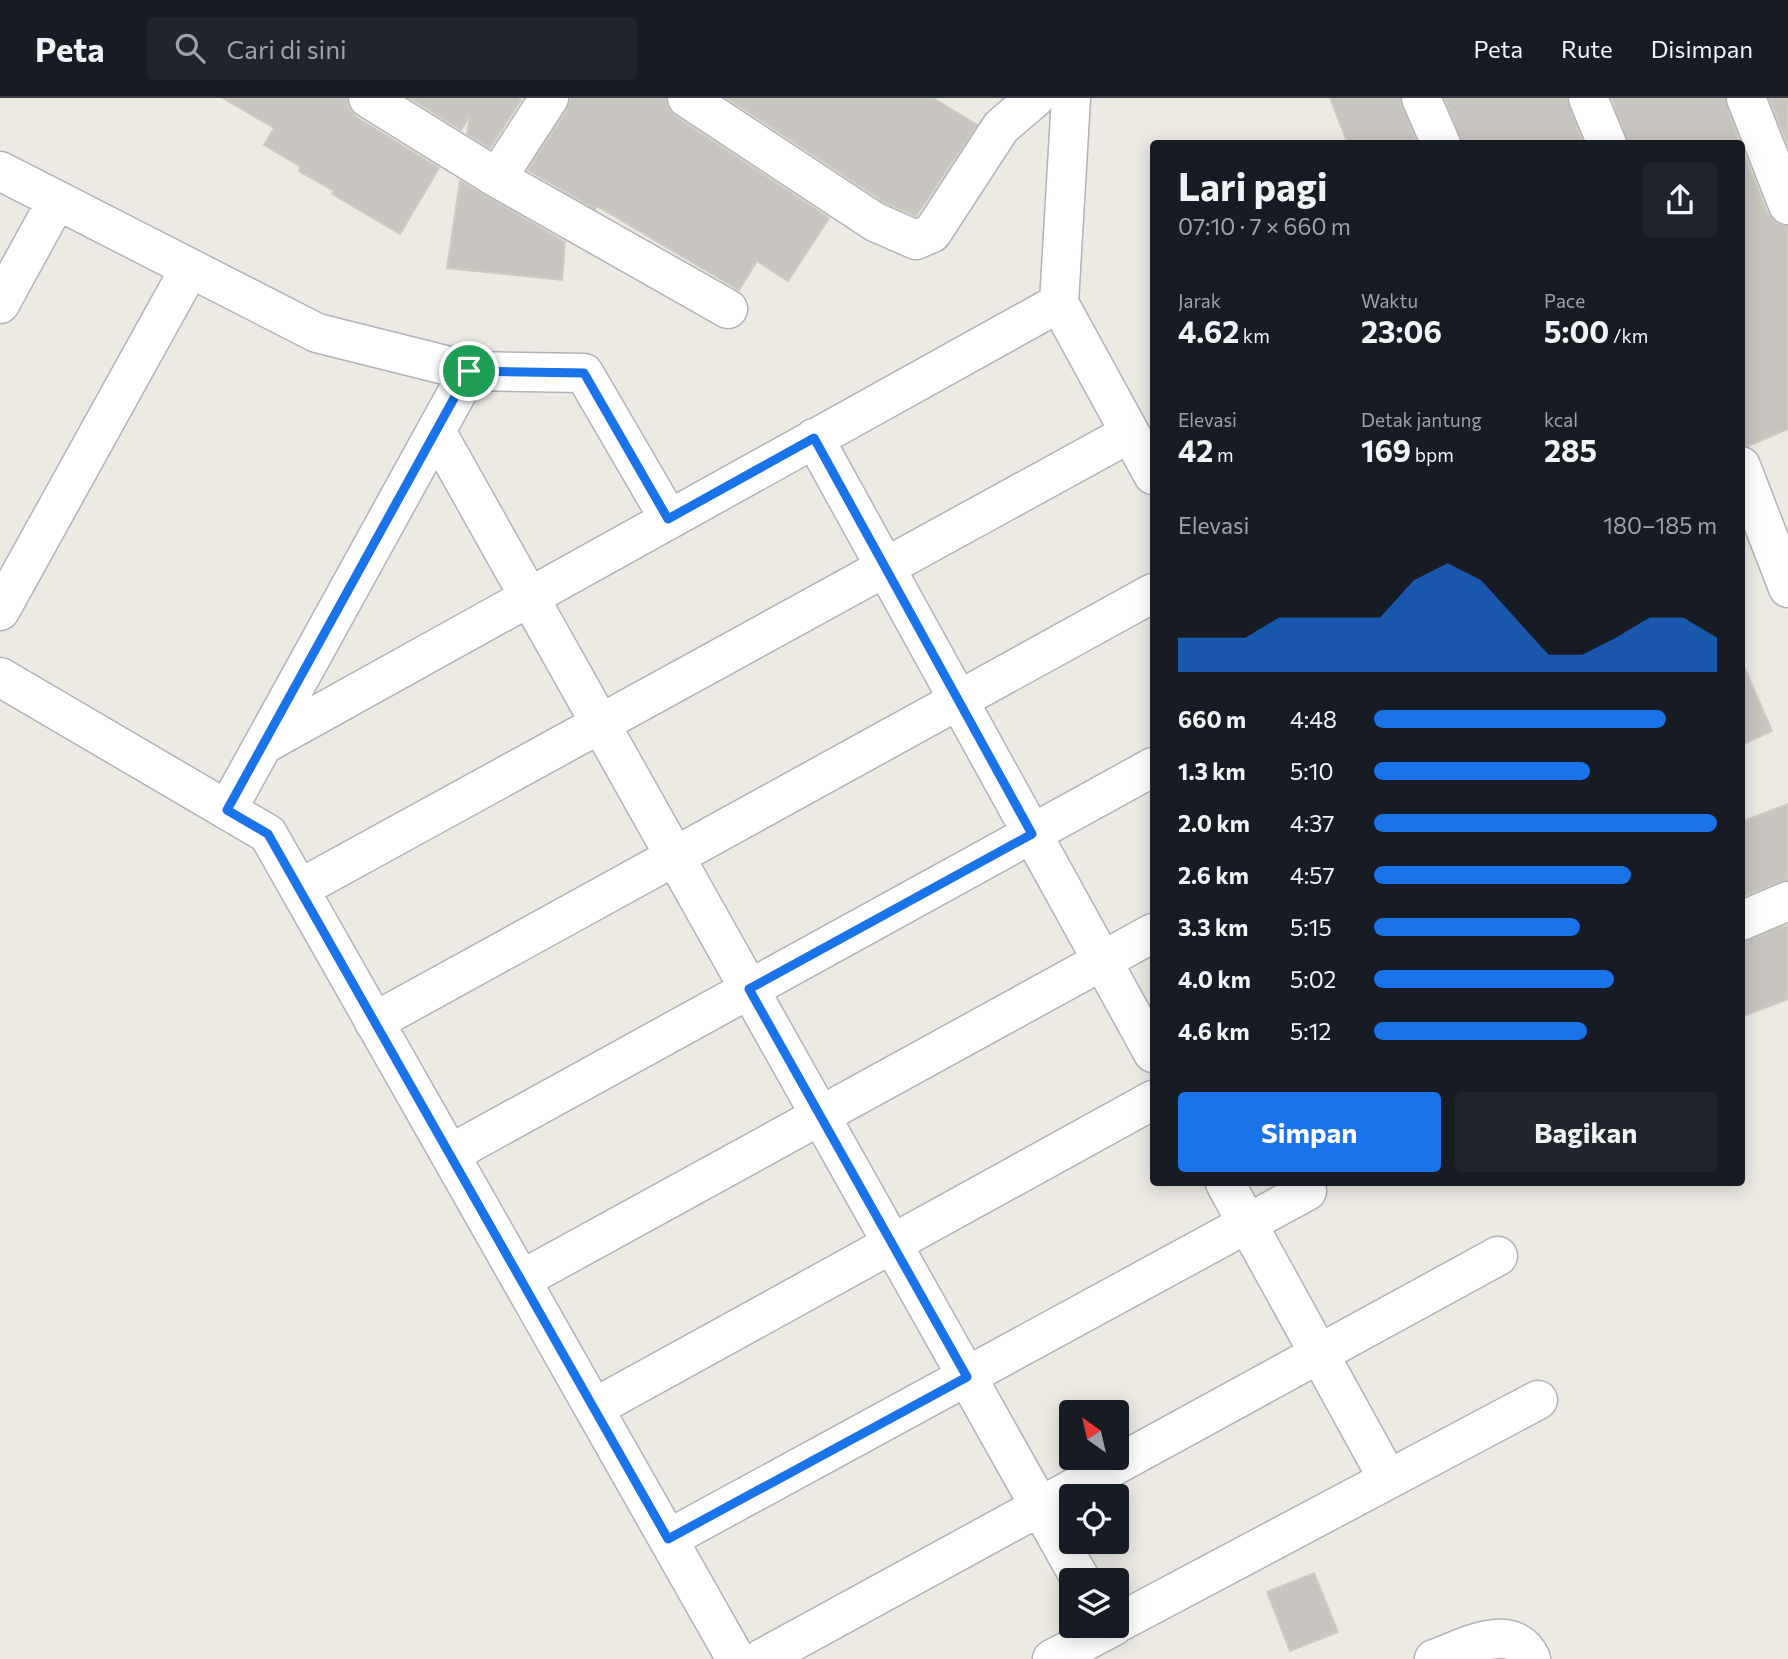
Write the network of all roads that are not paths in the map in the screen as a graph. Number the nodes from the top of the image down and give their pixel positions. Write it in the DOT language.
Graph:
graph roads {
  1 [pos="368,98"];
  2 [pos="549,98"];
  3 [pos="687,98"];
  4 [pos="1071,98"];
  5 [pos="1421,98"];
  6 [pos="1588,98"];
  7 [pos="1746,98"];
  8 [pos="1010,104"];
  9 [pos="1439,140"];
  10 [pos="1605,140"];
  11 [pos="0,171"];
  12 [pos="497,178"];
  13 [pos="57,200"];
  14 [pos="1788,205"];
  15 [pos="190,268"];
  16 [pos="1059,303"];
  17 [pos="0,304"];
  18 [pos="728,309"];
  19 [pos="469,371"];
  20 [pos="436,431"];
  21 [pos="1130,433"];
  22 [pos="814,438"];
  23 [pos="1150,470"];
  24 [pos="1745,471"];
  25 [pos="1774,506"];
  26 [pos="668,519"];
  27 [pos="885,567"];
  28 [pos="1788,588"];
  29 [pos="1150,595"];
  30 [pos="529,597"];
  31 [pos="0,611"];
  32 [pos="0,677"];
  33 [pos="958,700"];
  34 [pos="600,724"];
  35 [pos="263,745"];
  36 [pos="1150,770"];
  37 [pos="227,810"];
  38 [pos="1032,834"];
  39 [pos="675,856"];
  40 [pos="299,889"];
  41 [pos="1788,901"];
  42 [pos="1745,919"];
  43 [pos="1150,935"];
  44 [pos="1102,961"];
  45 [pos="749,989"];
  46 [pos="374,1022"];
  47 [pos="1150,1049"];
  48 [pos="1150,1102"];
  49 [pos="820,1115"];
  50 [pos="450,1154"];
  51 [pos="1227,1186"];
  52 [pos="1307,1191"];
  53 [pos="1247,1224"];
  54 [pos="892,1243"];
  55 [pos="1498,1256"];
  56 [pos="521,1280"];
  57 [pos="1319,1354"];
  58 [pos="967,1377"];
  59 [pos="1538,1400"];
  60 [pos="594,1408"];
  61 [pos="1388,1479"];
  62 [pos="1040,1507"];
  63 [pos="668,1539"];
  64 [pos="1074,1568"];
  65 [pos="1129,1616"];
  66 [pos="1090,1638"];
  67 [pos="736,1659"];
  68 [pos="761,1659"];
  69 [pos="1052,1659"];
  70 [pos="1434,1659"];
  71 [pos="1531,1659"];
  1 -- 12 [label="street"];
  2 -- 12 [label="street"];
  3 -- 8 [label="street"];
  4 -- 16 [label="street"];
  5 -- 9 [label="street"];
  6 -- 10 [label="street"];
  7 -- 14 [label="street"];
  11 -- 13 [label="street"];
  12 -- 18 [label="street"];
  13 -- 15 [label="street"];
  13 -- 17 [label="street"];
  15 -- 19 [label="street"];
  15 -- 31 [label="street"];
  16 -- 21 [label="street"];
  16 -- 22 [label="street"];
  19 -- 20 [label="street"];
  19 -- 26 [label="street"];
  20 -- 30 [label="street"];
  20 -- 35 [label="street"];
  21 -- 23 [label="street"];
  21 -- 27 [label="street"];
  22 -- 26 [label="street"];
  22 -- 27 [label="street"];
  24 -- 25 [label="street"];
  25 -- 28 [label="street"];
  26 -- 30 [label="street"];
  27 -- 33 [label="street"];
  27 -- 34 [label="street"];
  29 -- 33 [label="street"];
  30 -- 34 [label="street"];
  30 -- 35 [label="street"];
  32 -- 37 [label="street"];
  33 -- 38 [label="street"];
  33 -- 39 [label="street"];
  34 -- 39 [label="street"];
  34 -- 40 [label="street"];
  35 -- 37 [label="street"];
  36 -- 38 [label="street"];
  37 -- 40 [label="street"];
  38 -- 44 [label="street"];
  38 -- 45 [label="street"];
  39 -- 45 [label="street"];
  39 -- 46 [label="street"];
  40 -- 46 [label="street"];
  41 -- 42 [label="street"];
  43 -- 44 [label="street"];
  44 -- 47 [label="street"];
  44 -- 49 [label="street"];
  45 -- 49 [label="street"];
  45 -- 50 [label="street"];
  46 -- 50 [label="street"];
  48 -- 54 [label="street"];
  49 -- 54 [label="street"];
  49 -- 56 [label="street"];
  50 -- 56 [label="street"];
  51 -- 53 [label="street"];
  52 -- 53 [label="street"];
  53 -- 57 [label="street"];
  53 -- 58 [label="street"];
  54 -- 58 [label="street"];
  54 -- 60 [label="street"];
  55 -- 57 [label="street"];
  56 -- 60 [label="street"];
  57 -- 61 [label="street"];
  57 -- 62 [label="street"];
  58 -- 62 [label="street"];
  58 -- 63 [label="street"];
  59 -- 61 [label="street"];
  60 -- 63 [label="street"];
  61 -- 65 [label="street"];
  62 -- 64 [label="street"];
  62 -- 68 [label="street"];
  63 -- 67 [label="street"];
  66 -- 69 [label="street"];
  70 -- 71 [label="street"];
}
